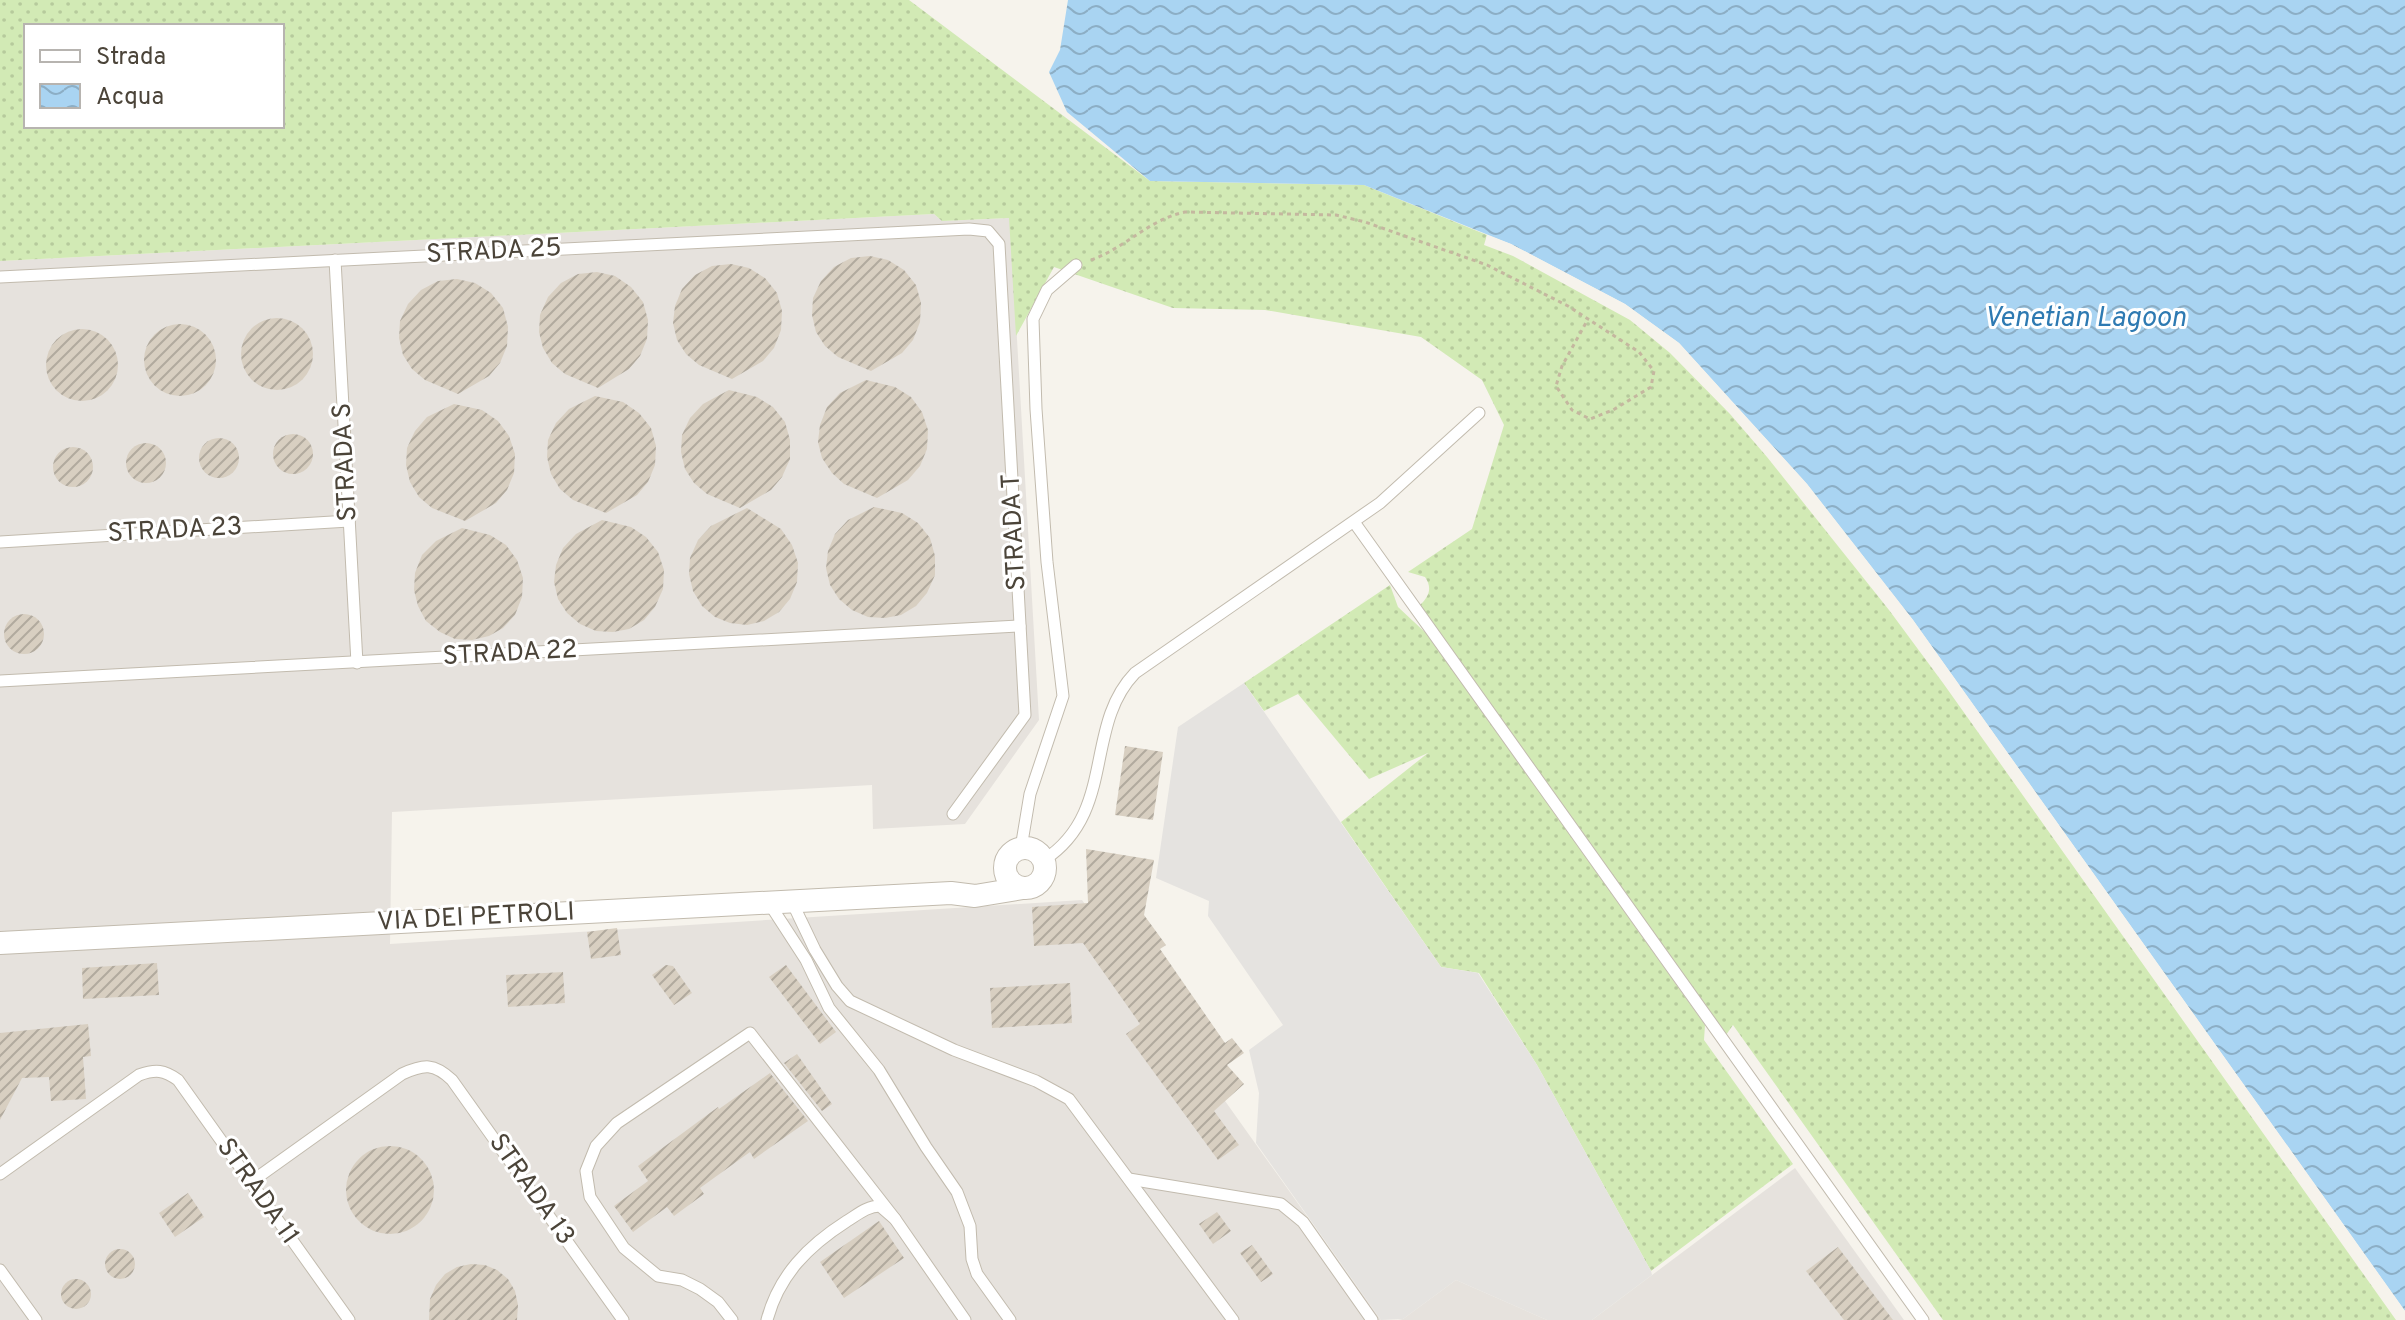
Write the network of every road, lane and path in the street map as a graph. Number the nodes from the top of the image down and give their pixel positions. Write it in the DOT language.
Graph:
graph roads {
  1 [pos="988,231"];
  2 [pos="335,260"];
  3 [pos="1076,265"];
  4 [pos="0,277"];
  5 [pos="1588,319"];
  6 [pos="1479,413"];
  7 [pos="349,521"];
  8 [pos="1354,522"];
  9 [pos="0,526"];
  10 [pos="0,542"];
  11 [pos="1020,626"];
  12 [pos="357,663"];
  13 [pos="0,681"];
  14 [pos="953,814"];
  15 [pos="1014,854"];
  16 [pos="1044,860"];
  17 [pos="1023,888"];
  18 [pos="951,893"];
  19 [pos="792,902"];
  20 [pos="769,903"];
  21 [pos="0,943"];
  22 [pos="0,1174"];
  23 [pos="1129,1179"];
  24 [pos="251,1182"];
  25 [pos="895,1219"];
  26 [pos="0,1270"];
  27 [pos="621,1319"];
  28 [pos="36,1320"];
  29 [pos="349,1320"];
  30 [pos="732,1320"];
  31 [pos="767,1320"];
  32 [pos="965,1320"];
  33 [pos="1010,1320"];
  34 [pos="1233,1320"];
  35 [pos="1372,1320"];
  36 [pos="1923,1320"];
  1 -- 2 [label="lane, STRADA 25"];
  1 -- 11 [label="lane, STRADA T"];
  2 -- 4 [label="lane, STRADA 25"];
  2 -- 7 [label="lane, STRADA S"];
  3 -- 5 [label="path"];
  3 -- 15 [label="lane"];
  5 -- 5 [label="path"];
  6 -- 8 [label="lane"];
  7 -- 10 [label="lane, STRADA 23"];
  7 -- 12 [label="lane, STRADA S"];
  8 -- 16 [label="lane"];
  8 -- 36 [label="lane"];
  9 -- 10 [label="lane"];
  11 -- 12 [label="lane, STRADA 22"];
  11 -- 14 [label="lane, STRADA T"];
  12 -- 13 [label="lane, STRADA 22"];
  15 -- 16 [label="street"];
  15 -- 17 [label="street"];
  15 -- 18 [label="street, VIA DEI PETROLI"];
  16 -- 17 [label="street"];
  17 -- 18 [label="street, VIA DEI PETROLI"];
  18 -- 19 [label="street, VIA DEI PETROLI"];
  19 -- 20 [label="street, VIA DEI PETROLI"];
  19 -- 23 [label="lane"];
  20 -- 21 [label="street, VIA DEI PETROLI"];
  20 -- 33 [label="lane"];
  22 -- 24 [label="lane, STRADA 11"];
  23 -- 34 [label="lane"];
  23 -- 35 [label="lane"];
  24 -- 27 [label="lane, STRADA 13"];
  24 -- 29 [label="lane, STRADA 11"];
  25 -- 30 [label="lane"];
  25 -- 31 [label="lane"];
  25 -- 32 [label="lane"];
  26 -- 28 [label="lane"];
}
